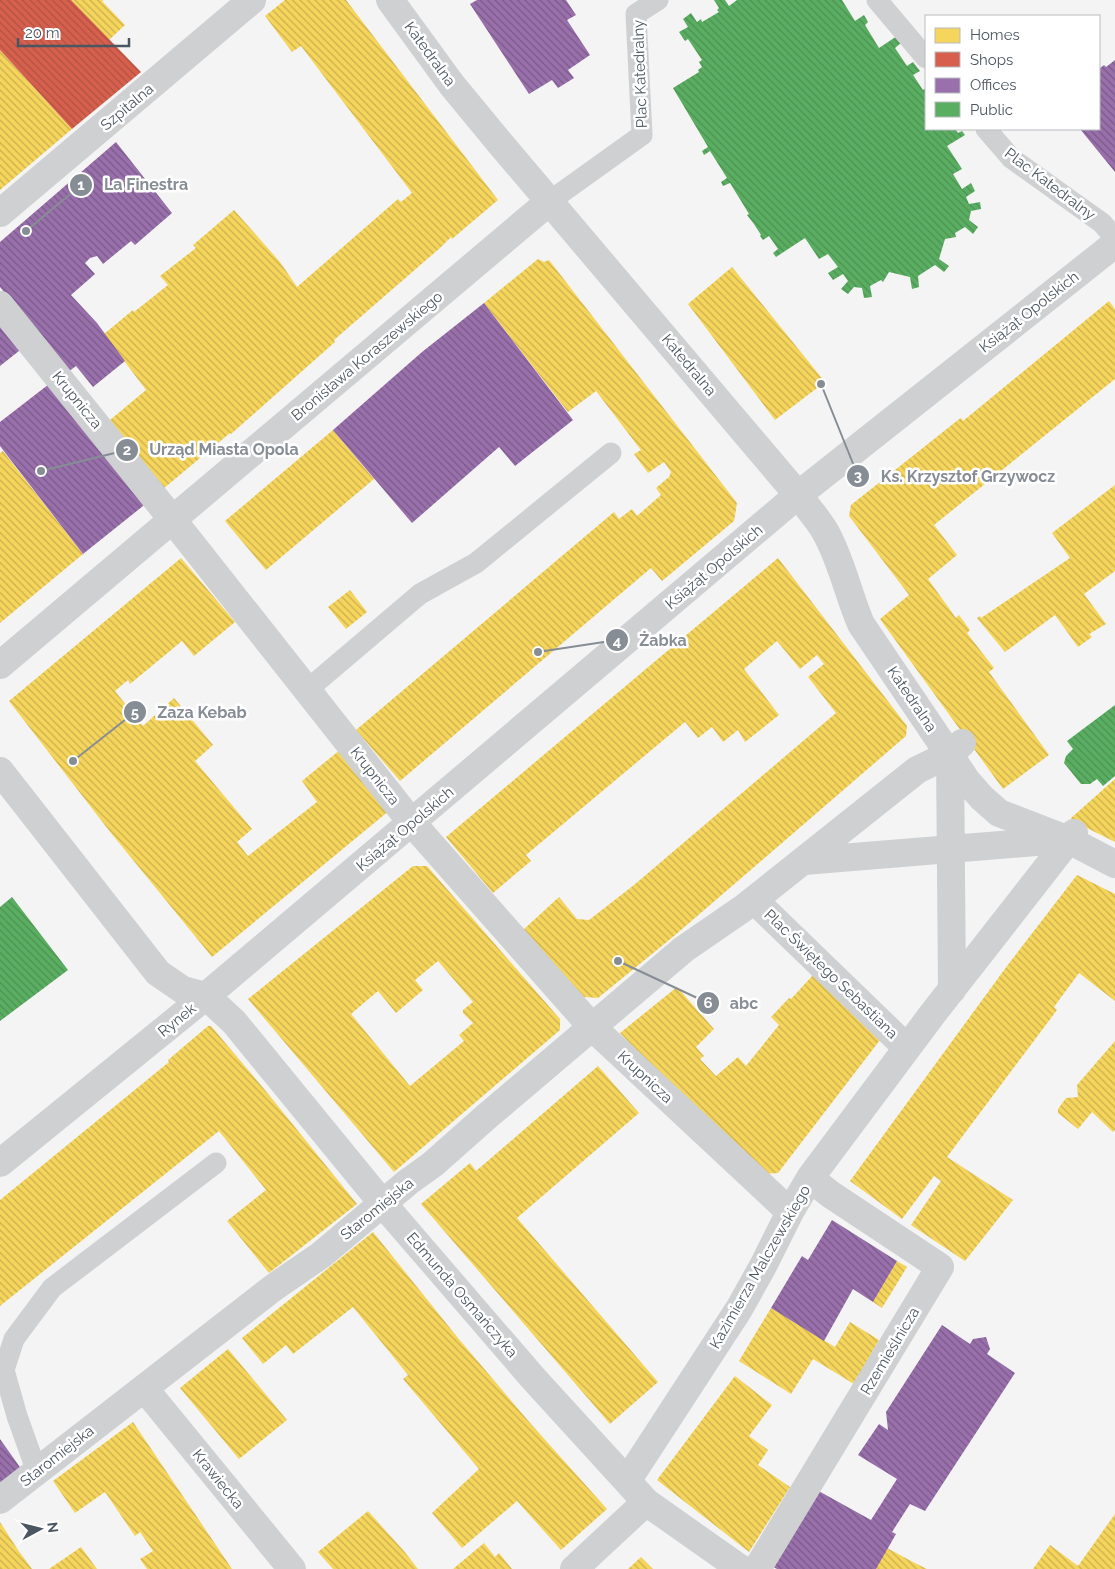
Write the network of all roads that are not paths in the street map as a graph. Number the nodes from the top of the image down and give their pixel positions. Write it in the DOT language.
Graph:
graph roads {
  1 [pos="252,0"];
  2 [pos="390,0"];
  3 [pos="658,0"];
  4 [pos="877,0"];
  5 [pos="925,57"];
  6 [pos="987,130"];
  7 [pos="550,201"];
  8 [pos="0,213"];
  9 [pos="1115,238"];
  10 [pos="1115,244"];
  11 [pos="0,305"];
  12 [pos="611,453"];
  13 [pos="798,495"];
  14 [pos="173,520"];
  15 [pos="0,665"];
  16 [pos="307,690"];
  17 [pos="956,749"];
  18 [pos="0,771"];
  19 [pos="412,823"];
  20 [pos="1071,836"];
  21 [pos="951,849"];
  22 [pos="804,861"];
  23 [pos="1115,864"];
  24 [pos="750,904"];
  25 [pos="952,990"];
  26 [pos="206,996"];
  27 [pos="592,1026"];
  28 [pos="904,1053"];
  29 [pos="216,1163"];
  30 [pos="0,1164"];
  31 [pos="810,1178"];
  32 [pos="383,1204"];
  33 [pos="790,1212"];
  34 [pos="144,1388"];
  35 [pos="37,1472"];
  36 [pos="627,1481"];
  37 [pos="0,1500"];
  38 [pos="646,1502"];
  39 [pos="292,1569"];
  40 [pos="574,1569"];
  41 [pos="741,1569"];
  42 [pos="757,1569"];
  1 -- 8 [label="street, Szpitalna"];
  2 -- 7 [label="street, Katedralna"];
  3 -- 7 [label="lane, Plac Katedralny"];
  4 -- 5 [label="lane"];
  6 -- 9 [label="lane, Plac Katedralny"];
  7 -- 13 [label="street, Katedralna"];
  7 -- 14 [label="street, Bronisława Koraszewskiego"];
  10 -- 13 [label="street, Książąt Opolskich"];
  11 -- 14 [label="street, Krupnicza"];
  12 -- 16 [label="lane"];
  13 -- 17 [label="street, Katedralna"];
  13 -- 19 [label="street, Książąt Opolskich"];
  14 -- 15 [label="street, Bronisława Koraszewskiego"];
  14 -- 16 [label="street, Krupnicza"];
  16 -- 19 [label="street, Krupnicza"];
  17 -- 20 [label="street"];
  17 -- 21 [label="street"];
  17 -- 22 [label="street, Plac Świętego Sebastiana"];
  18 -- 26 [label="street, Rynek"];
  19 -- 26 [label="street, Książąt Opolskich"];
  19 -- 27 [label="street, Krupnicza"];
  20 -- 21 [label="street"];
  20 -- 23 [label="street"];
  20 -- 25 [label="street, Plac Świętego Sebastiana"];
  21 -- 22 [label="street"];
  21 -- 25 [label="street"];
  22 -- 24 [label="street, Plac Świętego Sebastiana"];
  24 -- 27 [label="street, Staromiejska"];
  24 -- 28 [label="street, Plac Świętego Sebastiana"];
  25 -- 28 [label="street, Plac Świętego Sebastiana"];
  26 -- 30 [label="street, Rynek"];
  26 -- 32 [label="street, Edmunda Osmańczyka"];
  27 -- 32 [label="street, Staromiejska"];
  27 -- 33 [label="street, Krupnicza"];
  28 -- 31 [label="street, Kazimierza Malczewskiego"];
  29 -- 35 [label="lane"];
  31 -- 33 [label="street, Kazimierza Malczewskiego"];
  31 -- 42 [label="street, Rzemieślnicza"];
  32 -- 34 [label="street, Staromiejska"];
  32 -- 36 [label="street, Edmunda Osmańczyka"];
  33 -- 36 [label="street, Kazimierza Malczewskiego"];
  34 -- 35 [label="street, Staromiejska"];
  34 -- 39 [label="street, Krawiecka"];
  35 -- 37 [label="street, Staromiejska"];
  36 -- 38 [label="street, Edmunda Osmańczyka"];
  38 -- 40 [label="street"];
  38 -- 41 [label="street, Edmunda Osmańczyka"];
}
